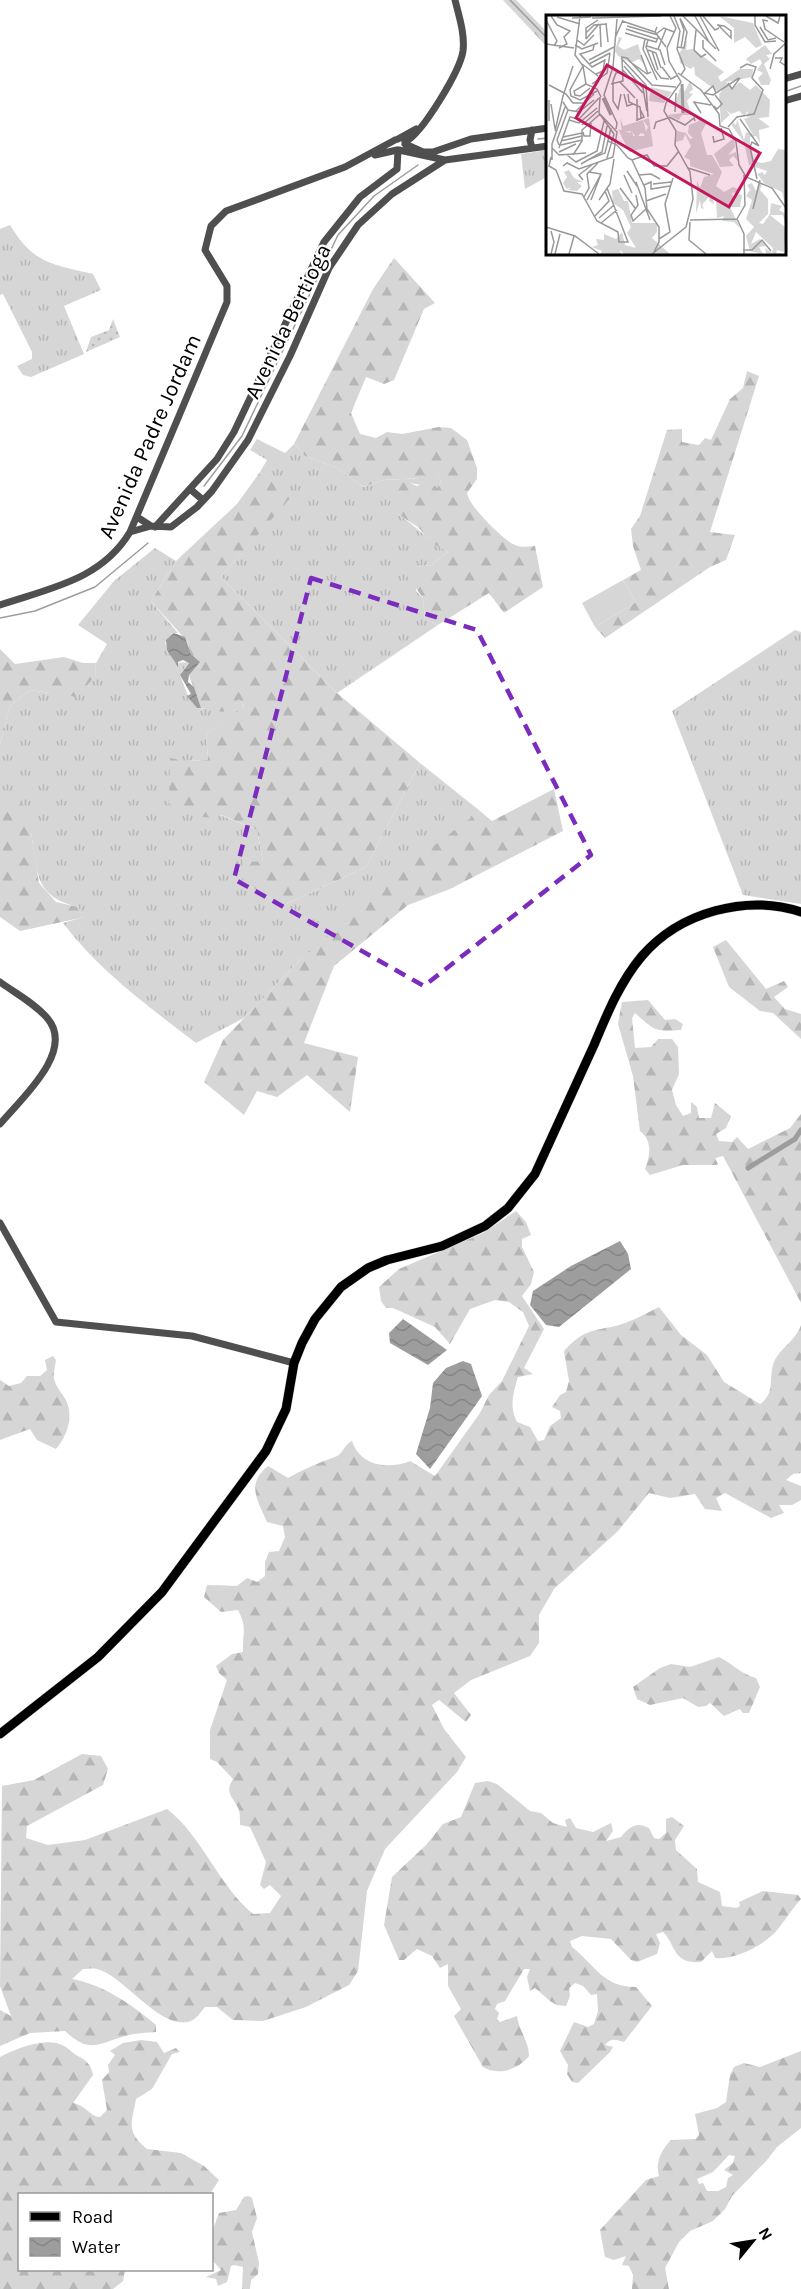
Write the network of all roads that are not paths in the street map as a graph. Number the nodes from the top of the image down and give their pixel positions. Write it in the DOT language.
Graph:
graph roads {
  1 [pos="455,0"];
  2 [pos="801,74"];
  3 [pos="786,79"];
  4 [pos="801,96"];
  5 [pos="786,100"];
  6 [pos="546,128"];
  7 [pos="532,130"];
  8 [pos="401,141"];
  9 [pos="546,146"];
  10 [pos="532,148"];
  11 [pos="398,150"];
  12 [pos="445,160"];
  13 [pos="345,168"];
  14 [pos="190,489"];
  15 [pos="203,500"];
  16 [pos="136,517"];
  17 [pos="153,526"];
  18 [pos="130,532"];
  19 [pos="0,605"];
  20 [pos="801,912"];
  21 [pos="0,982"];
  22 [pos="0,1124"];
  23 [pos="0,1223"];
  24 [pos="294,1364"];
  25 [pos="0,1734"];
  1 -- 8 [label="street"];
  2 -- 3 [label="street"];
  4 -- 5 [label="street"];
  6 -- 7 [label="street"];
  7 -- 8 [label="street"];
  7 -- 10 [label="street"];
  8 -- 11 [label="street"];
  8 -- 13 [label="street"];
  9 -- 10 [label="street, Avenida Bertioga"];
  10 -- 12 [label="street, Avenida Bertioga"];
  11 -- 12 [label="street"];
  11 -- 13 [label="street"];
  11 -- 14 [label="street, Avenida Bertioga"];
  12 -- 15 [label="street, Avenida Bertioga"];
  13 -- 16 [label="street, Avenida Padre Jordam"];
  14 -- 15 [label="street"];
  14 -- 17 [label="street, Avenida Bertioga"];
  15 -- 17 [label="street, Avenida Bertioga"];
  16 -- 17 [label="street"];
  16 -- 18 [label="street, Avenida Padre Jordam"];
  17 -- 18 [label="street"];
  18 -- 19 [label="street, Avenida Padre Jordam"];
  20 -- 24 [label="main road"];
  21 -- 22 [label="street"];
  23 -- 24 [label="street"];
  24 -- 25 [label="main road"];
}
